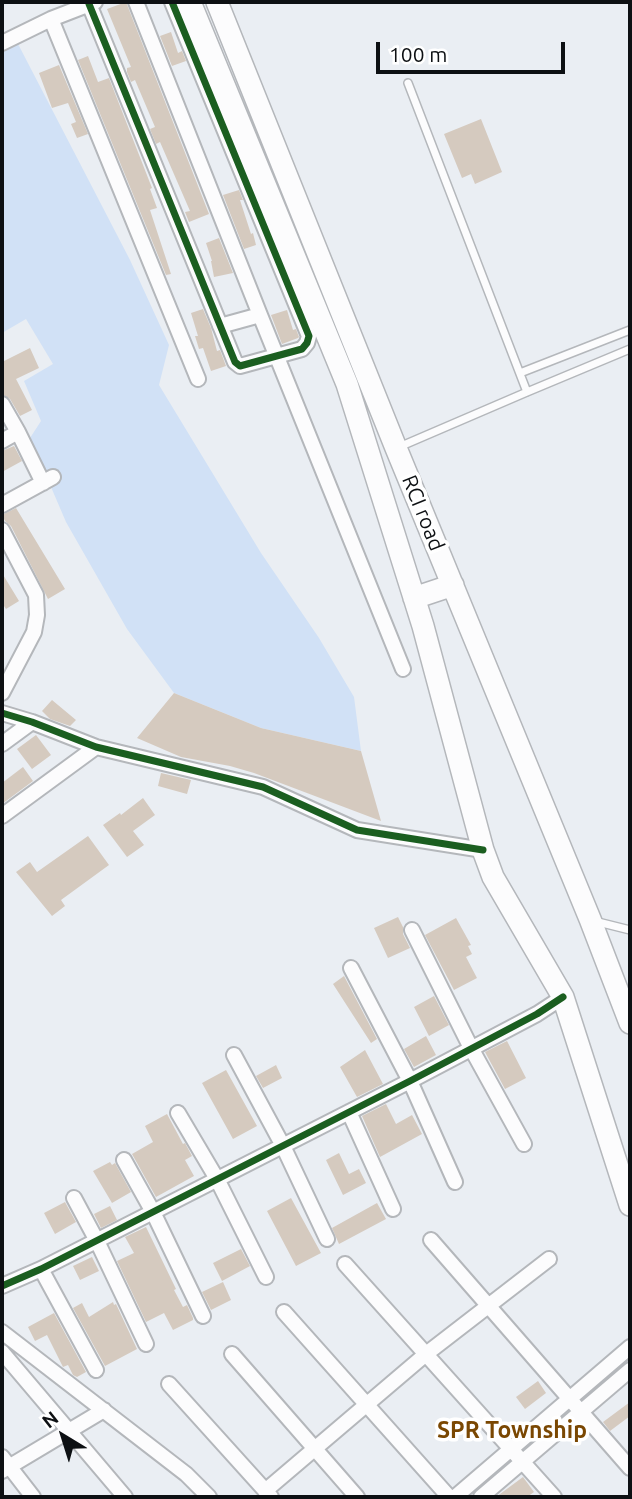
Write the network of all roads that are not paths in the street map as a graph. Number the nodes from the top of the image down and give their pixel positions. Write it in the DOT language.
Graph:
graph roads {
  1 [pos="136,2"];
  2 [pos="172,2"];
  3 [pos="190,2"];
  4 [pos="217,2"];
  5 [pos="92,3"];
  6 [pos="51,19"];
  7 [pos="2,43"];
  8 [pos="408,83"];
  9 [pos="260,315"];
  10 [pos="220,326"];
  11 [pos="630,330"];
  12 [pos="630,349"];
  13 [pos="277,357"];
  14 [pos="520,373"];
  15 [pos="198,379"];
  16 [pos="527,391"];
  17 [pos="2,404"];
  18 [pos="18,432"];
  19 [pos="2,441"];
  20 [pos="396,448"];
  21 [pos="2,505"];
  22 [pos="2,530"];
  23 [pos="453,585"];
  24 [pos="414,598"];
  25 [pos="403,669"];
  26 [pos="2,693"];
  27 [pos="3,712"];
  28 [pos="32,722"];
  29 [pos="2,744"];
  30 [pos="96,747"];
  31 [pos="2,816"];
  32 [pos="483,850"];
  33 [pos="590,919"];
  34 [pos="412,930"];
  35 [pos="630,930"];
  36 [pos="351,968"];
  37 [pos="563,997"];
  38 [pos="630,1023"];
  39 [pos="471,1048"];
  40 [pos="234,1055"];
  41 [pos="410,1081"];
  42 [pos="349,1112"];
  43 [pos="178,1113"];
  44 [pos="524,1144"];
  45 [pos="283,1146"];
  46 [pos="622,1152"];
  47 [pos="124,1160"];
  48 [pos="217,1179"];
  49 [pos="455,1182"];
  50 [pos="74,1198"];
  51 [pos="630,1205"];
  52 [pos="393,1209"];
  53 [pos="153,1212"];
  54 [pos="327,1239"];
  55 [pos="431,1240"];
  56 [pos="97,1241"];
  57 [pos="548,1259"];
  58 [pos="345,1264"];
  59 [pos="41,1269"];
  60 [pos="265,1277"];
  61 [pos="2,1286"];
  62 [pos="488,1305"];
  63 [pos="284,1312"];
  64 [pos="203,1315"];
  65 [pos="2,1332"];
  66 [pos="146,1344"];
  67 [pos="630,1347"];
  68 [pos="2,1352"];
  69 [pos="232,1354"];
  70 [pos="426,1354"];
  71 [pos="96,1370"];
  72 [pos="630,1370"];
  73 [pos="169,1384"];
  74 [pos="569,1399"];
  75 [pos="367,1404"];
  76 [pos="104,1410"];
  77 [pos="581,1412"];
  78 [pos="69,1431"];
  79 [pos="315,1449"];
  80 [pos="511,1449"];
  81 [pos="523,1462"];
  82 [pos="4,1465"];
  83 [pos="630,1468"];
  84 [pos="268,1494"];
  85 [pos="33,1497"];
  86 [pos="125,1497"];
  87 [pos="209,1497"];
  88 [pos="357,1497"];
  89 [pos="449,1497"];
  90 [pos="455,1497"];
  91 [pos="481,1497"];
  92 [pos="554,1497"];
  1 -- 9 [label="street"];
  2 -- 13 [label="street"];
  3 -- 24 [label="main road"];
  4 -- 20 [label="main road, RCI road"];
  5 -- 6 [label="street"];
  5 -- 10 [label="street"];
  6 -- 7 [label="street"];
  6 -- 15 [label="street"];
  8 -- 14 [label="lane"];
  9 -- 10 [label="street"];
  9 -- 13 [label="street"];
  10 -- 13 [label="street"];
  11 -- 14 [label="lane"];
  12 -- 16 [label="lane"];
  13 -- 25 [label="street"];
  14 -- 16 [label="lane"];
  16 -- 20 [label="lane"];
  17 -- 18 [label="street"];
  18 -- 19 [label="street"];
  18 -- 21 [label="street"];
  20 -- 23 [label="main road, RCI road"];
  22 -- 26 [label="street"];
  23 -- 24 [label="main road"];
  23 -- 33 [label="main road, RCI road"];
  24 -- 32 [label="main road"];
  27 -- 28 [label="street"];
  28 -- 29 [label="street"];
  28 -- 30 [label="street"];
  30 -- 31 [label="street"];
  30 -- 32 [label="street"];
  32 -- 37 [label="main road"];
  33 -- 35 [label="lane"];
  33 -- 38 [label="main road, RCI road"];
  34 -- 39 [label="street"];
  36 -- 41 [label="street"];
  37 -- 39 [label="street"];
  37 -- 46 [label="main road"];
  39 -- 41 [label="street"];
  39 -- 44 [label="street"];
  40 -- 45 [label="street"];
  41 -- 42 [label="street"];
  41 -- 49 [label="street"];
  42 -- 45 [label="street"];
  42 -- 52 [label="street"];
  43 -- 48 [label="street"];
  45 -- 48 [label="street"];
  45 -- 54 [label="street"];
  46 -- 51 [label="main road"];
  47 -- 53 [label="street"];
  48 -- 53 [label="street"];
  48 -- 60 [label="street"];
  50 -- 56 [label="street"];
  53 -- 56 [label="street"];
  53 -- 64 [label="street"];
  55 -- 62 [label="street"];
  56 -- 59 [label="street"];
  56 -- 66 [label="street"];
  57 -- 62 [label="street"];
  58 -- 70 [label="street"];
  59 -- 61 [label="street"];
  59 -- 71 [label="street"];
  62 -- 70 [label="street"];
  62 -- 74 [label="street"];
  63 -- 75 [label="street"];
  65 -- 76 [label="street"];
  67 -- 74 [label="street"];
  68 -- 78 [label="street"];
  69 -- 79 [label="street"];
  70 -- 75 [label="street"];
  70 -- 80 [label="street"];
  72 -- 77 [label="street"];
  73 -- 84 [label="street"];
  74 -- 77 [label="street"];
  74 -- 80 [label="street"];
  75 -- 79 [label="street"];
  75 -- 89 [label="street"];
  76 -- 78 [label="street"];
  76 -- 87 [label="street"];
  77 -- 81 [label="street"];
  77 -- 83 [label="street"];
  78 -- 82 [label="street"];
  78 -- 86 [label="street"];
  79 -- 84 [label="street"];
  79 -- 88 [label="street"];
  80 -- 81 [label="street"];
  80 -- 90 [label="street"];
  81 -- 91 [label="street"];
  81 -- 92 [label="street"];
  82 -- 85 [label="street"];
}
